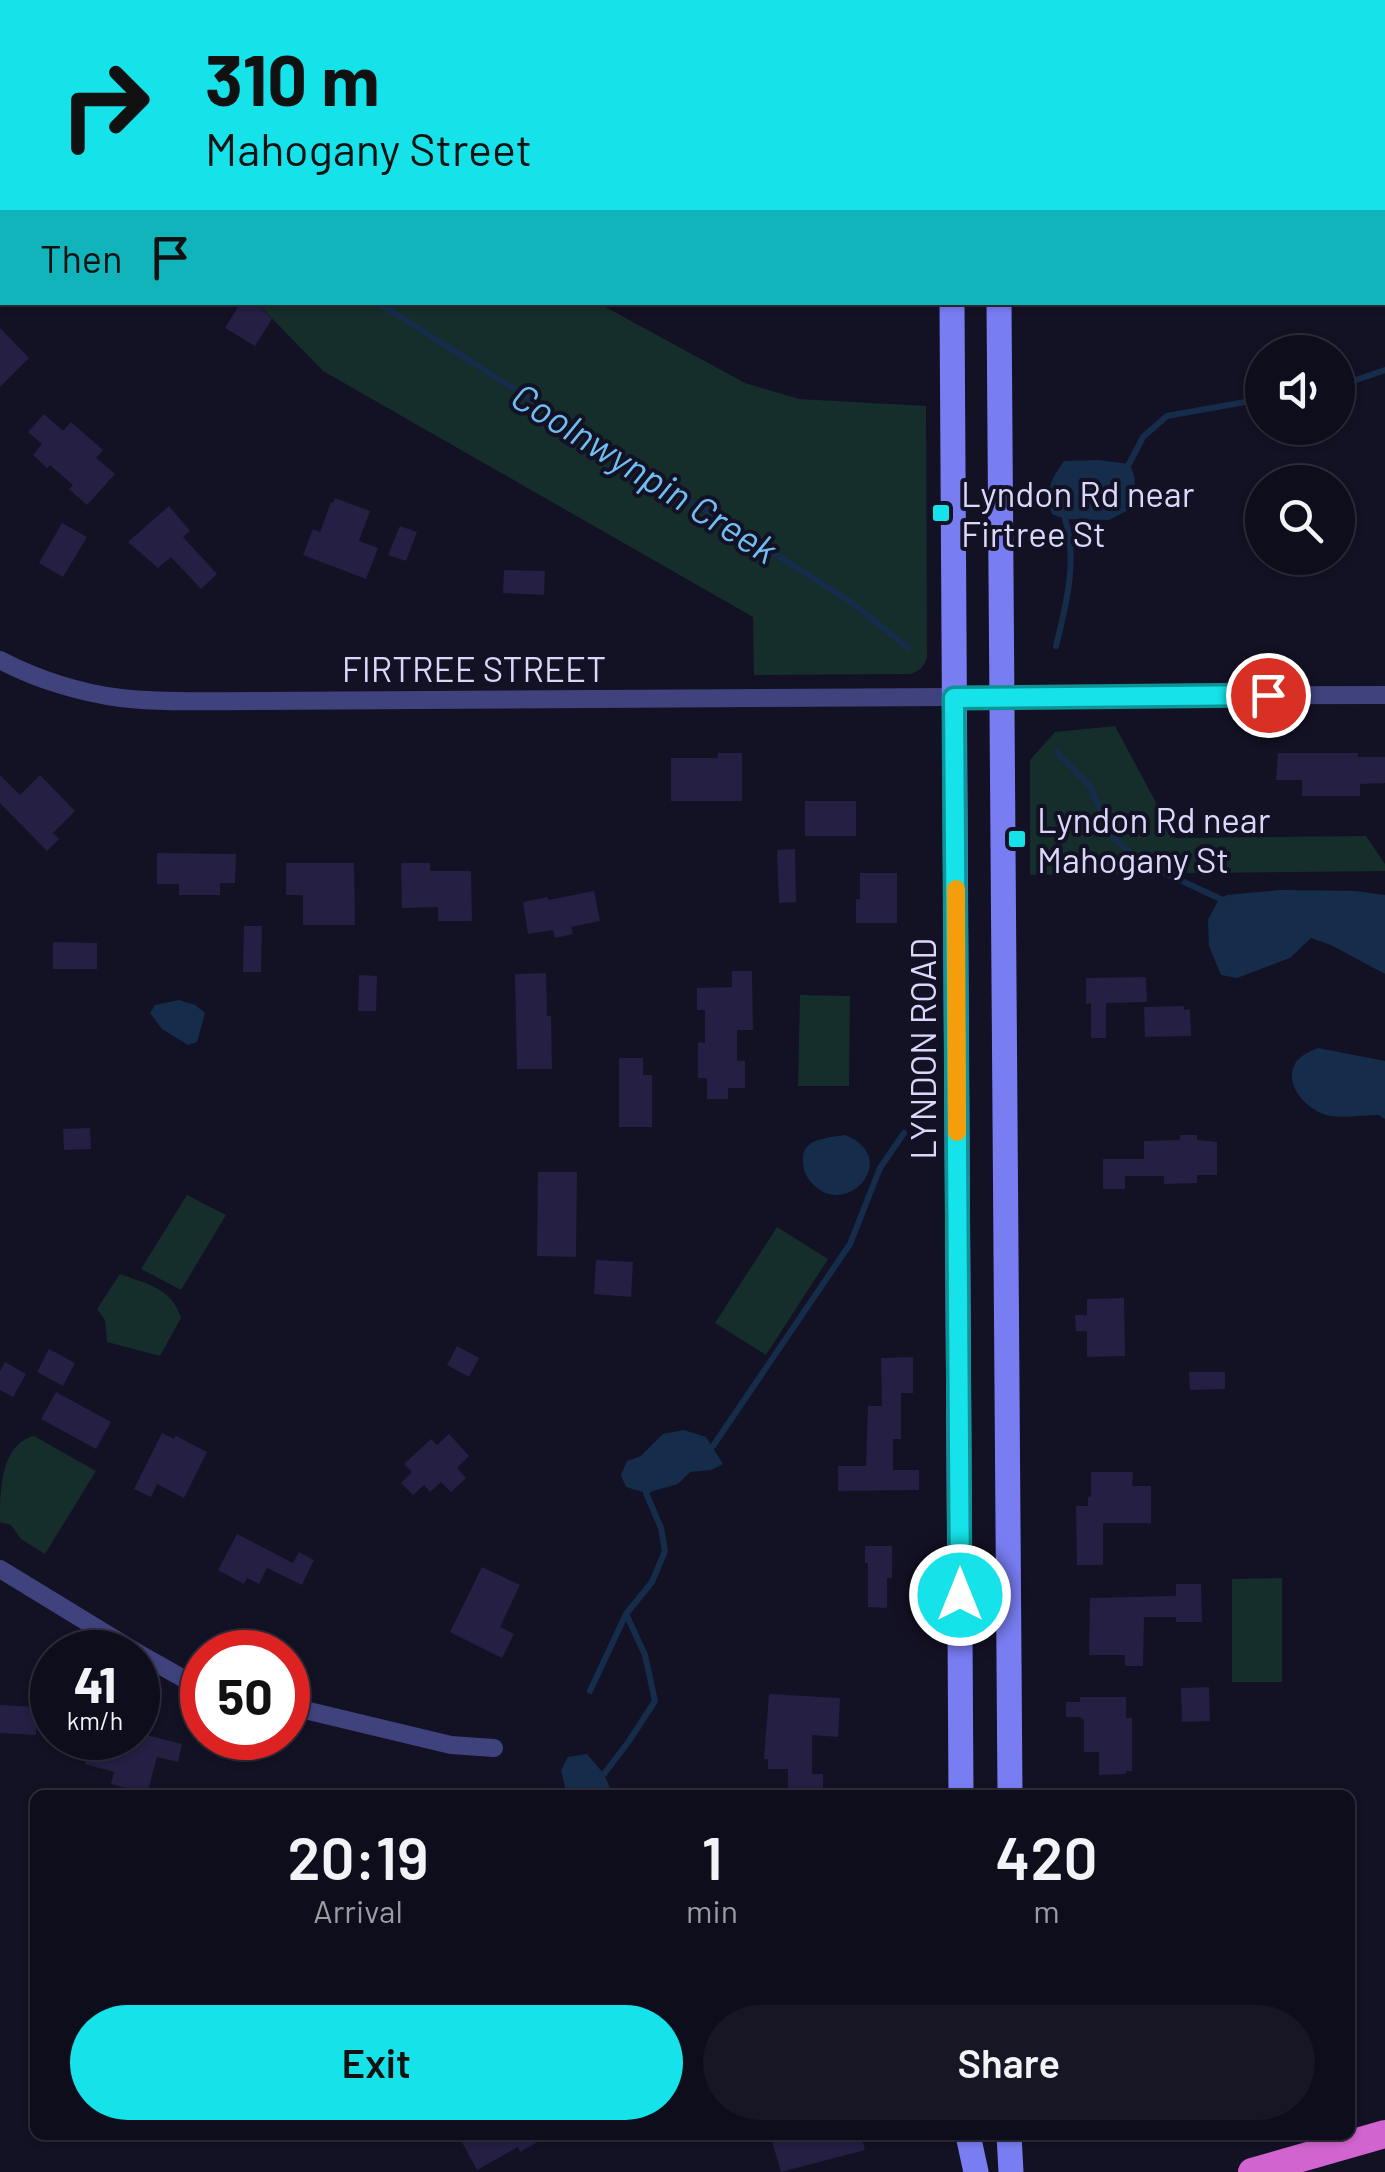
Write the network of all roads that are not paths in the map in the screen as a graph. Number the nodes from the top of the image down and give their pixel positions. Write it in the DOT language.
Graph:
graph roads {
  1 [pos="952,305"];
  2 [pos="1000,305"];
  3 [pos="0,660"];
  4 [pos="1385,695"];
  5 [pos="1001,696"];
  6 [pos="954,698"];
  7 [pos="0,1569"];
  8 [pos="99,1630"];
  9 [pos="310,1711"];
  10 [pos="494,1748"];
  11 [pos="961,1790"];
  12 [pos="1010,1790"];
  13 [pos="1385,2134"];
  14 [pos="964,2140"];
  15 [pos="966,2140"];
  16 [pos="1010,2140"];
  17 [pos="1385,2146"];
  18 [pos="956,2172"];
  19 [pos="976,2172"];
  20 [pos="1011,2172"];
  21 [pos="1252,2172"];
  22 [pos="1316,2172"];
  1 -- 6 [label="main road, LYNDON ROAD"];
  2 -- 5 [label="main road"];
  3 -- 6 [label="street, FIRTREE STREET"];
  4 -- 5 [label="street"];
  5 -- 6 [label="main road"];
  5 -- 12 [label="main road"];
  6 -- 11 [label="main road, LYNDON ROAD"];
  7 -- 8 [label="street"];
  9 -- 10 [label="street"];
  13 -- 21 [label="highway"];
  14 -- 18 [label="main road"];
  15 -- 19 [label="main road"];
  16 -- 20 [label="main road"];
  17 -- 22 [label="highway"];
}
